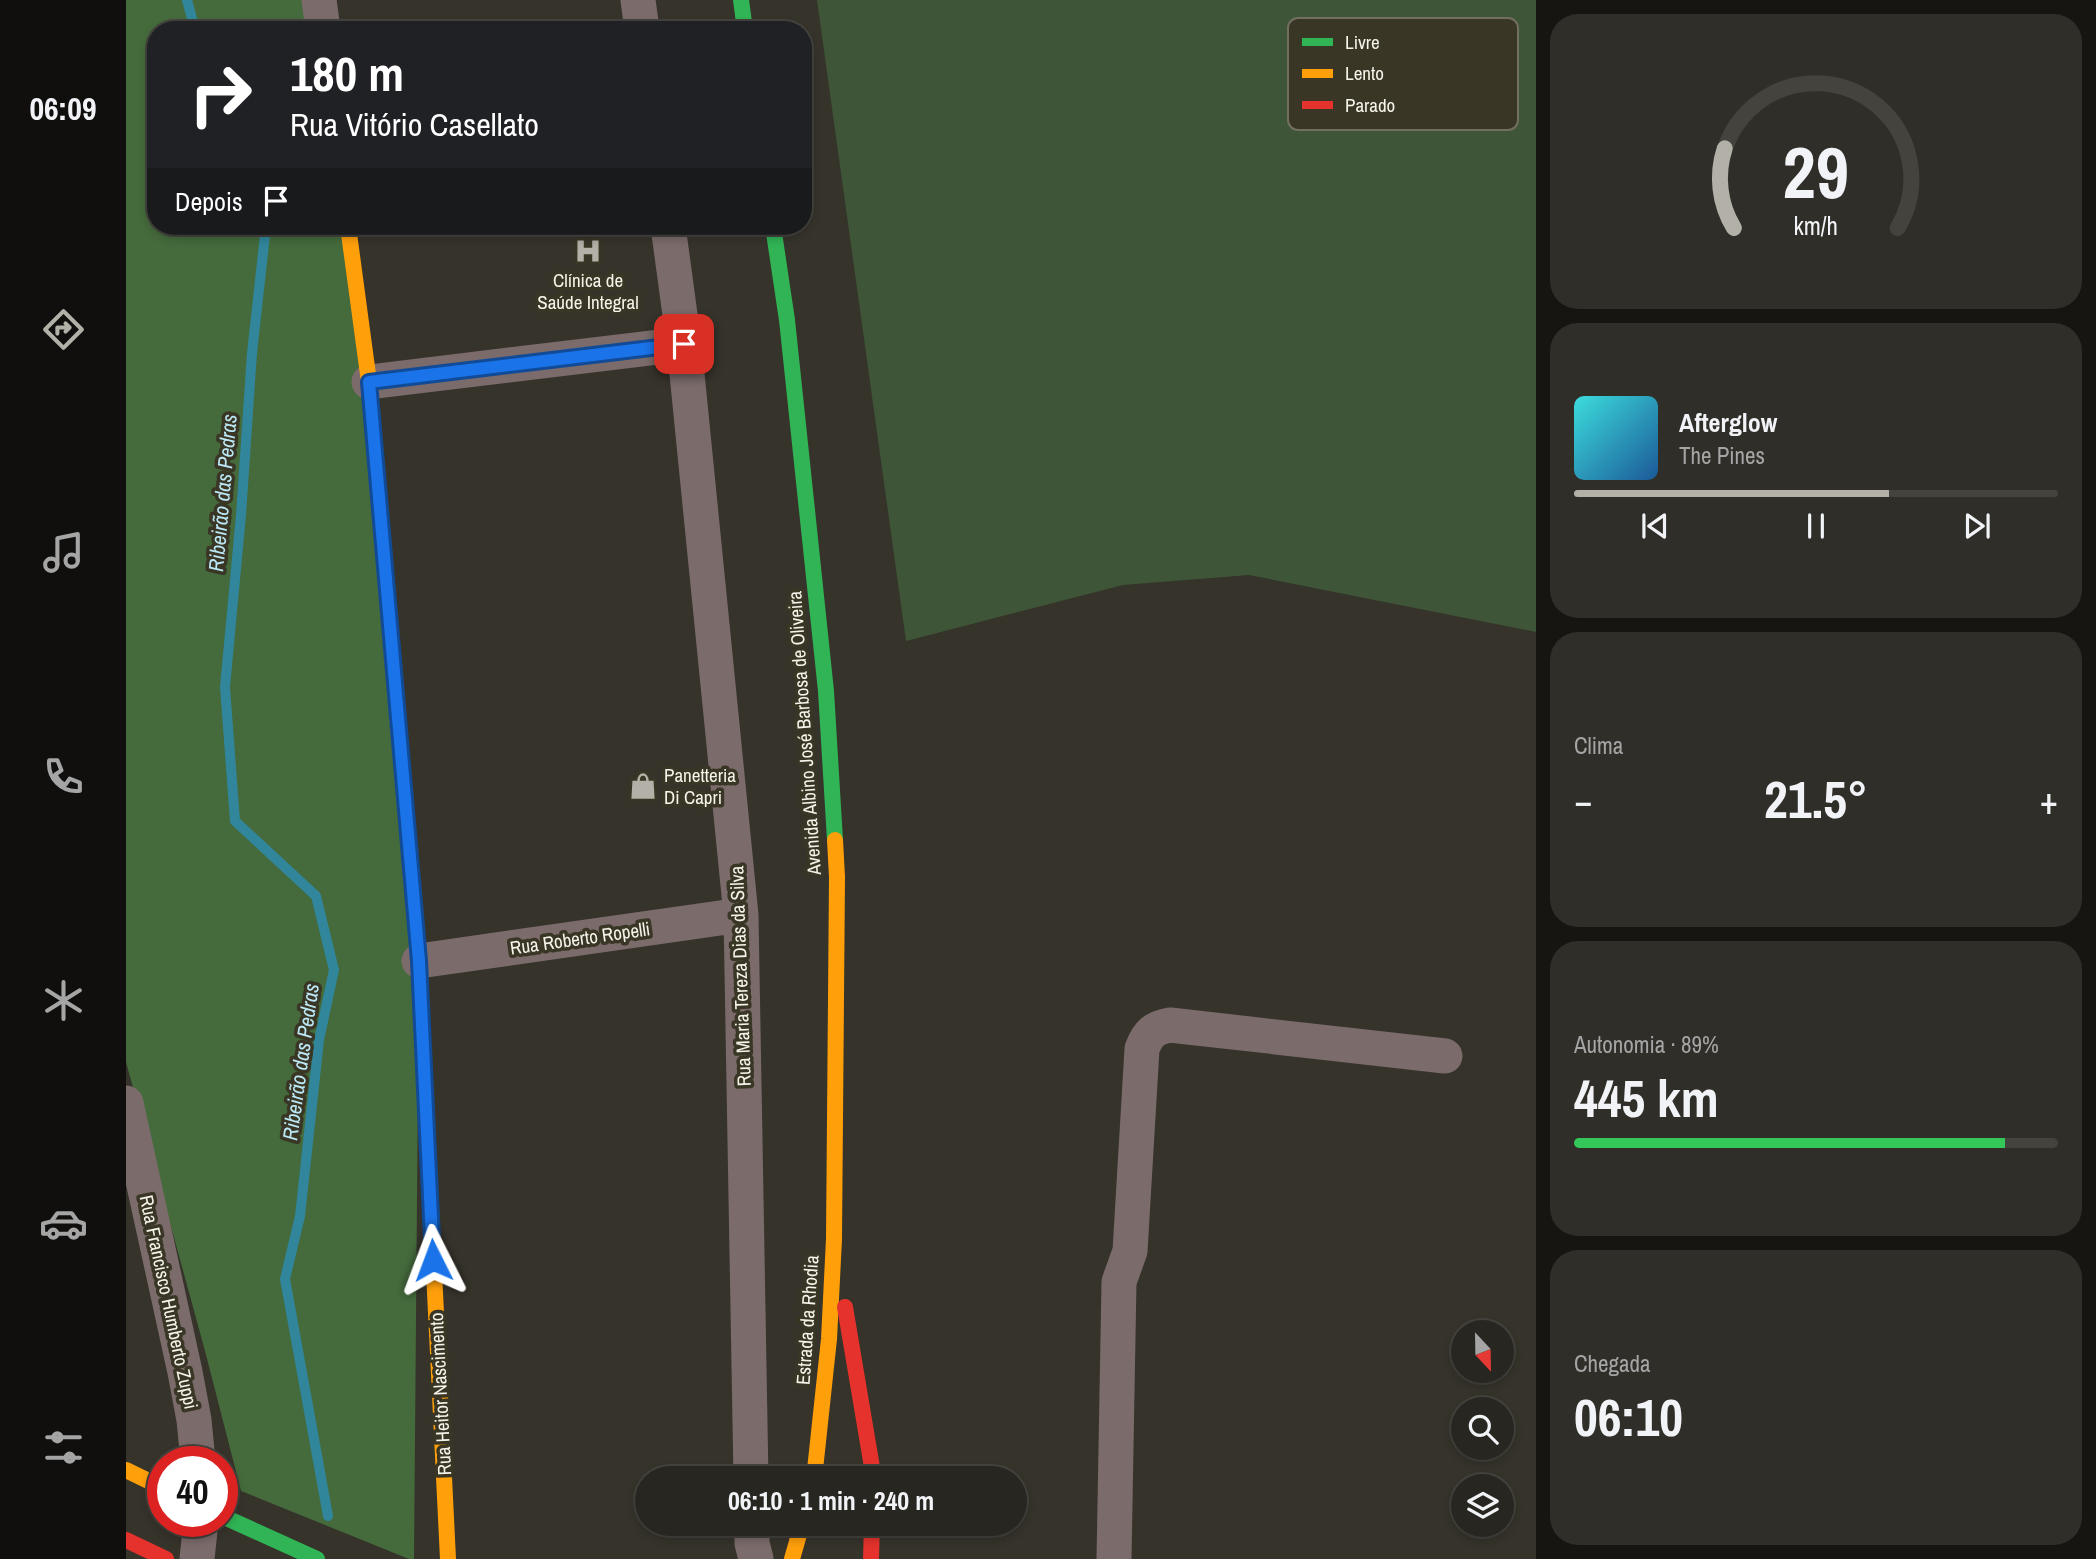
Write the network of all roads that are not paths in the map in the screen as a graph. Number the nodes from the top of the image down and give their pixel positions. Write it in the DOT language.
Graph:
graph roads {
  1 [pos="319,0"];
  2 [pos="638,0"];
  3 [pos="741,0"];
  4 [pos="322,21"];
  5 [pos="641,21"];
  6 [pos="744,21"];
  7 [pos="349,235"];
  8 [pos="669,235"];
  9 [pos="774,235"];
  10 [pos="684,344"];
  11 [pos="369,382"];
  12 [pos="741,915"];
  13 [pos="419,961"];
  14 [pos="1446,1056"];
  15 [pos="126,1103"];
  16 [pos="834,1239"];
  17 [pos="197,1446"];
  18 [pos="751,1466"];
  19 [pos="815,1466"];
  20 [pos="872,1466"];
  21 [pos="126,1470"];
  22 [pos="147,1480"];
  23 [pos="238,1523"];
  24 [pos="752,1536"];
  25 [pos="799,1536"];
  26 [pos="872,1536"];
  27 [pos="199,1537"];
  28 [pos="126,1540"];
  29 [pos="166,1559"];
  30 [pos="197,1559"];
  31 [pos="317,1559"];
  32 [pos="448,1559"];
  33 [pos="755,1559"];
  34 [pos="792,1559"];
  35 [pos="871,1559"];
  36 [pos="1114,1559"];
  1 -- 4 [label="street"];
  2 -- 5 [label="street"];
  3 -- 6 [label="main road"];
  7 -- 11 [label="main road, Rua Heitor Nascimento"];
  8 -- 10 [label="street, Rua Maria Tereza Dias da Silva"];
  9 -- 16 [label="main road, Avenida Albino José Barbosa de Oliveira"];
  10 -- 11 [label="street"];
  10 -- 12 [label="street, Rua Maria Tereza Dias da Silva"];
  11 -- 13 [label="main road, Rua Heitor Nascimento"];
  12 -- 13 [label="street, Rua Roberto Ropelli"];
  12 -- 18 [label="street, Rua Maria Tereza Dias da Silva"];
  13 -- 32 [label="main road, Rua Heitor Nascimento"];
  14 -- 36 [label="street"];
  15 -- 17 [label="street, Rua Francisco Humberto Zuppi"];
  16 -- 19 [label="main road, Estrada da Rhodia"];
  16 -- 20 [label="main road, Estrada da Rhodia"];
  21 -- 22 [label="main road"];
  23 -- 31 [label="main road"];
  24 -- 33 [label="street"];
  25 -- 34 [label="main road"];
  26 -- 35 [label="main road"];
  27 -- 30 [label="street"];
  28 -- 29 [label="main road"];
}
